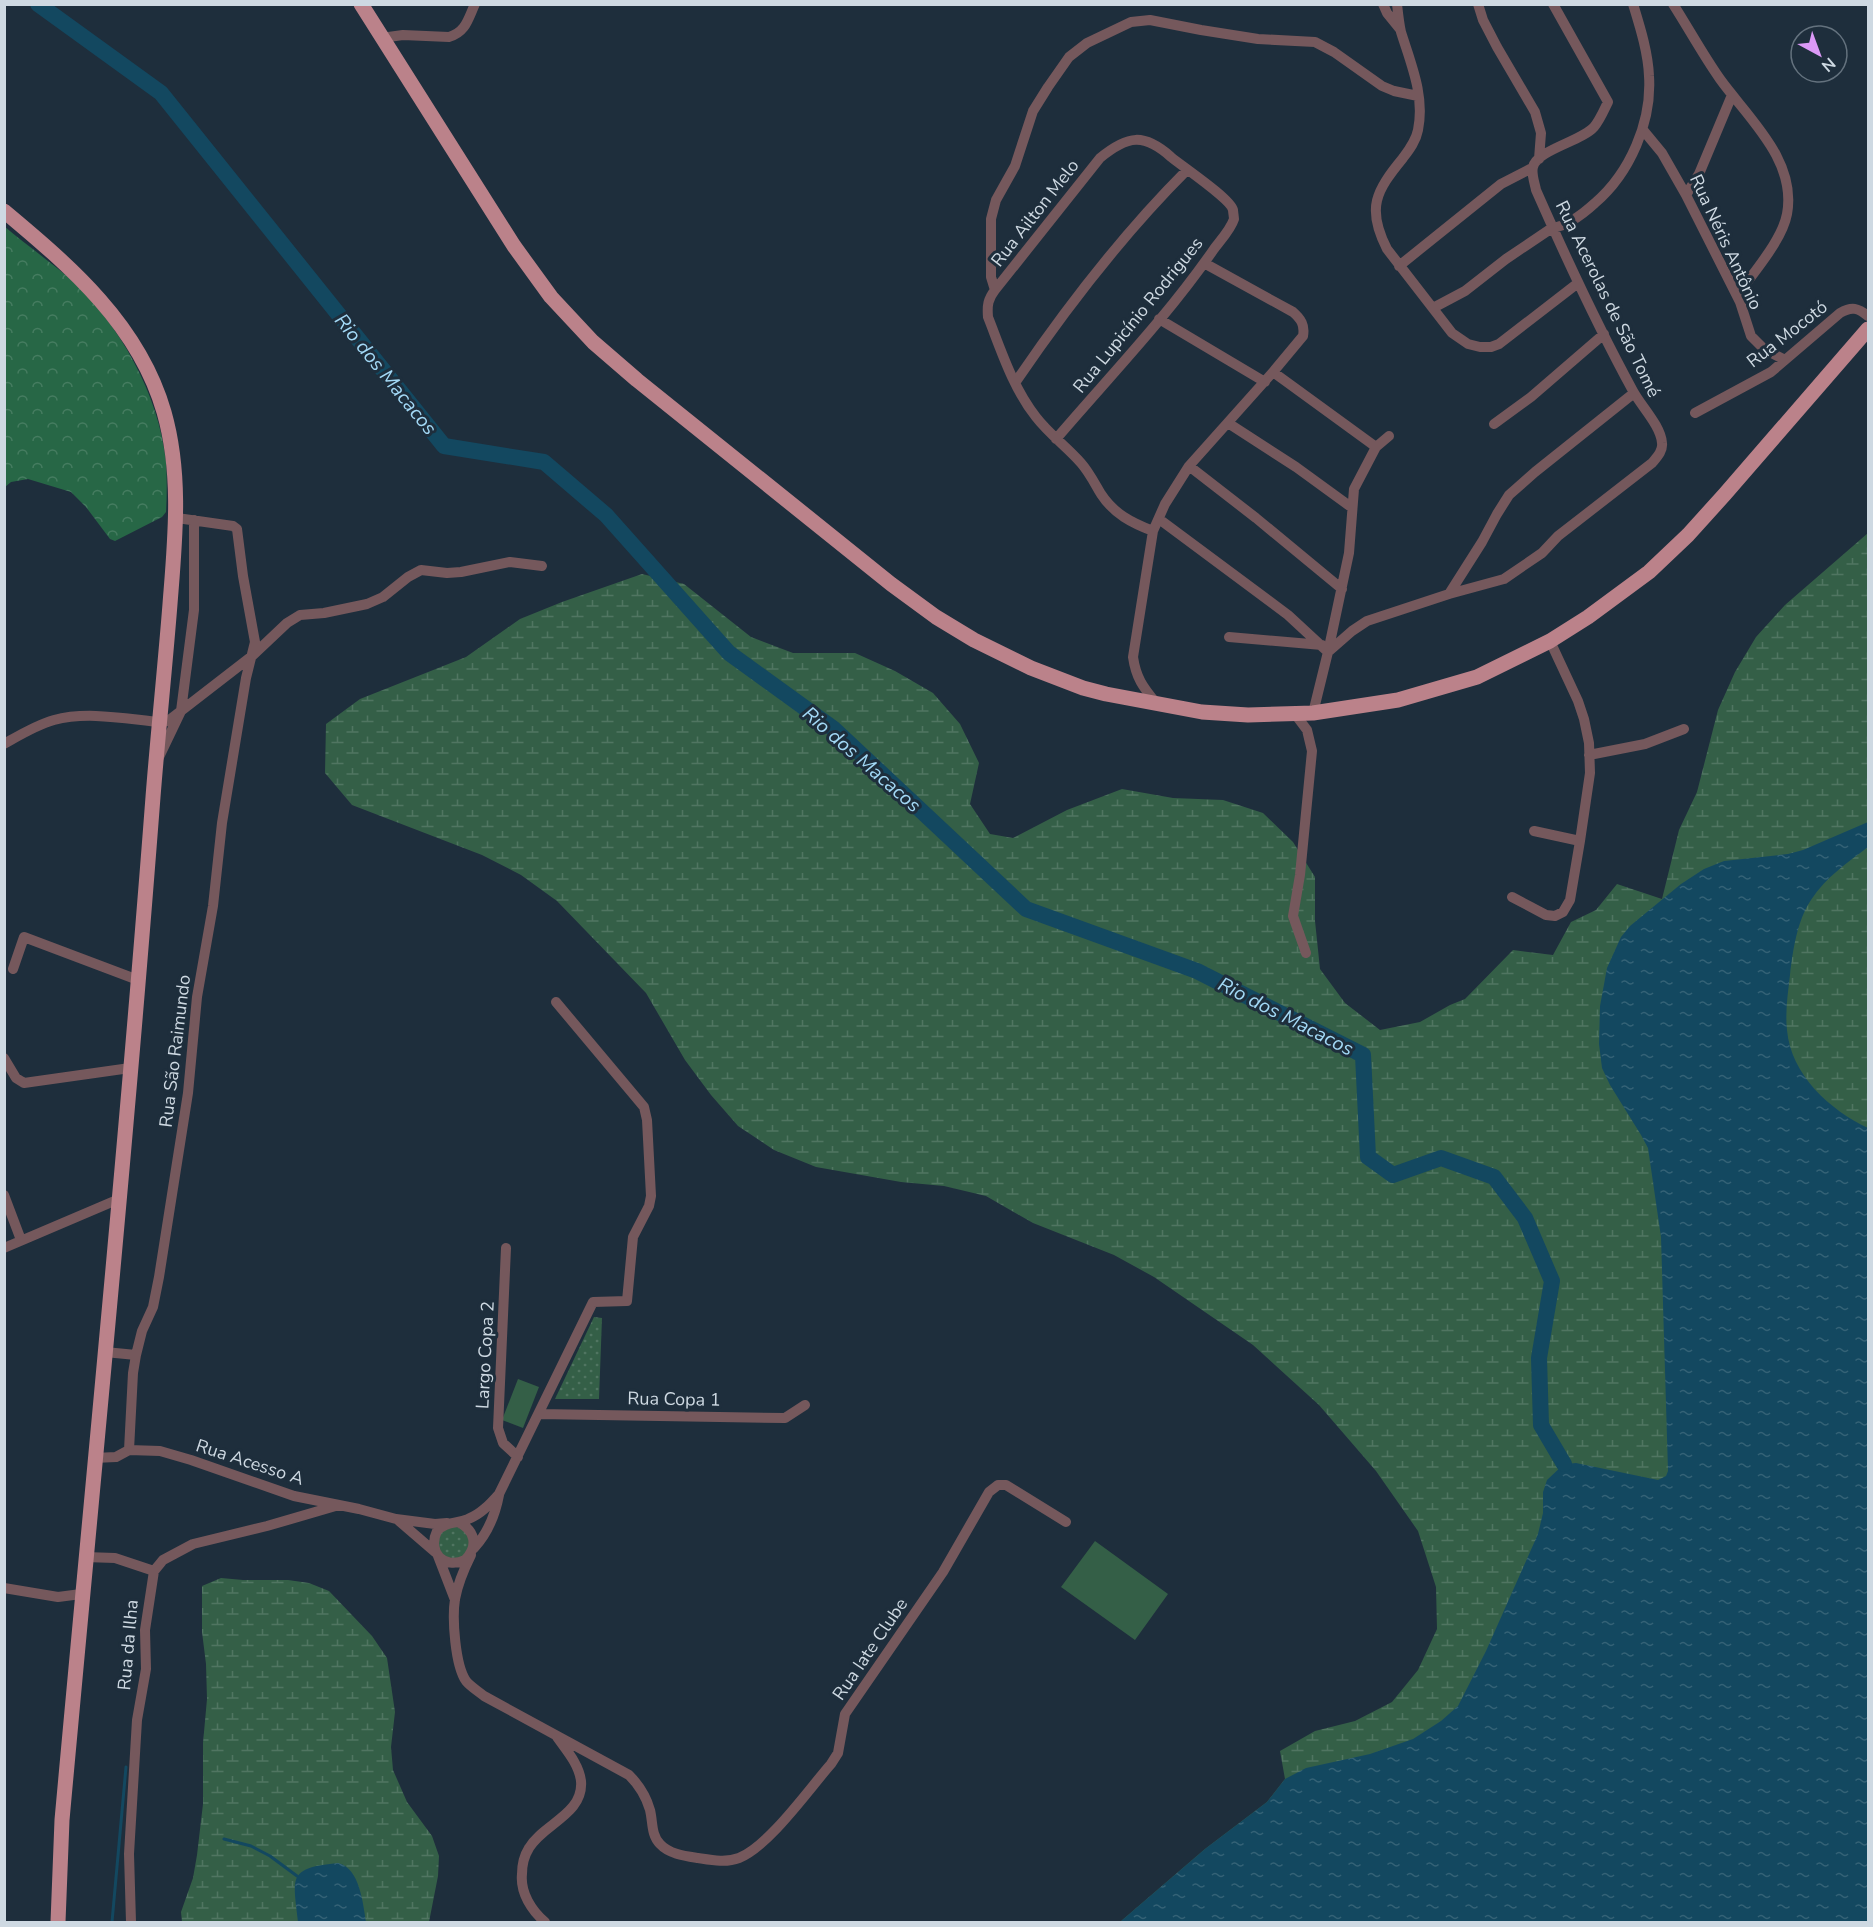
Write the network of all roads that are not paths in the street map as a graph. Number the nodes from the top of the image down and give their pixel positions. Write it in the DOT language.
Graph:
graph roads {
  1 [pos="361,4"];
  2 [pos="475,4"];
  3 [pos="1383,4"];
  4 [pos="1397,4"];
  5 [pos="1478,4"];
  6 [pos="1553,4"];
  7 [pos="1633,4"];
  8 [pos="1673,4"];
  9 [pos="1400,29"];
  10 [pos="381,38"];
  11 [pos="1732,95"];
  12 [pos="1418,96"];
  13 [pos="1643,130"];
  14 [pos="1539,159"];
  15 [pos="1532,168"];
  16 [pos="1187,170"];
  17 [pos="1686,195"];
  18 [pos="1233,207"];
  19 [pos="4,211"];
  20 [pos="1552,228"];
  21 [pos="1204,263"];
  22 [pos="1399,266"];
  23 [pos="1578,283"];
  24 [pos="994,290"];
  25 [pos="1737,296"];
  26 [pos="1433,308"];
  27 [pos="1869,316"];
  28 [pos="1159,319"];
  29 [pos="1869,329"];
  30 [pos="1604,334"];
  31 [pos="1785,360"];
  32 [pos="1273,372"];
  33 [pos="1265,382"];
  34 [pos="1015,383"];
  35 [pos="1634,393"];
  36 [pos="1695,413"];
  37 [pos="1228,423"];
  38 [pos="1494,424"];
  39 [pos="1389,436"];
  40 [pos="1056,440"];
  41 [pos="1376,447"];
  42 [pos="1189,466"];
  43 [pos="1352,507"];
  44 [pos="177,518"];
  45 [pos="1159,519"];
  46 [pos="194,520"];
  47 [pos="1153,531"];
  48 [pos="542,566"];
  49 [pos="1342,589"];
  50 [pos="1449,594"];
  51 [pos="1229,637"];
  52 [pos="1550,641"];
  53 [pos="1325,649"];
  54 [pos="252,656"];
  55 [pos="1156,703"];
  56 [pos="181,711"];
  57 [pos="1313,713"];
  58 [pos="1295,714"];
  59 [pos="160,722"];
  60 [pos="1684,729"];
  61 [pos="4,744"];
  62 [pos="1589,755"];
  63 [pos="156,763"];
  64 [pos="1534,831"];
  65 [pos="1580,841"];
  66 [pos="1512,897"];
  67 [pos="1306,953"];
  68 [pos="13,969"];
  69 [pos="138,980"];
  70 [pos="556,1002"];
  71 [pos="4,1058"];
  72 [pos="130,1068"];
  73 [pos="4,1195"];
  74 [pos="119,1199"];
  75 [pos="21,1240"];
  76 [pos="4,1248"];
  77 [pos="506,1248"];
  78 [pos="105,1352"];
  79 [pos="135,1355"];
  80 [pos="805,1406"];
  81 [pos="539,1414"];
  82 [pos="129,1450"];
  83 [pos="518,1457"];
  84 [pos="94,1458"];
  85 [pos="499,1494"];
  86 [pos="339,1504"];
  87 [pos="396,1519"];
  88 [pos="453,1522"];
  89 [pos="1066,1522"];
  90 [pos="472,1552"];
  91 [pos="436,1555"];
  92 [pos="85,1557"];
  93 [pos="154,1571"];
  94 [pos="4,1588"];
  95 [pos="81,1594"];
  96 [pos="455,1600"];
  97 [pos="555,1734"];
  98 [pos="58,1923"];
  99 [pos="131,1923"];
  100 [pos="545,1923"];
  1 -- 10 [label="main road"];
  2 -- 10 [label="street"];
  3 -- 9 [label="street"];
  4 -- 9 [label="street"];
  5 -- 14 [label="street"];
  6 -- 14 [label="street"];
  7 -- 13 [label="street"];
  8 -- 11 [label="street"];
  9 -- 12 [label="street"];
  10 -- 55 [label="main road"];
  11 -- 17 [label="street"];
  11 -- 25 [label="street"];
  12 -- 22 [label="street"];
  12 -- 24 [label="street"];
  13 -- 17 [label="street, Rua Néris Antônio"];
  13 -- 20 [label="street"];
  14 -- 15 [label="street"];
  15 -- 20 [label="street, Rua Acerolas de São Tomé"];
  15 -- 22 [label="street"];
  16 -- 18 [label="street, Rua Ailton Melo"];
  16 -- 24 [label="street, Rua Ailton Melo"];
  16 -- 34 [label="street"];
  17 -- 25 [label="street, Rua Néris Antônio"];
  18 -- 21 [label="street, Rua Lupicínio Rodrigues"];
  19 -- 44 [label="main road"];
  20 -- 23 [label="street, Rua Acerolas de São Tomé"];
  20 -- 26 [label="street"];
  21 -- 28 [label="street, Rua Lupicínio Rodrigues"];
  21 -- 32 [label="street"];
  22 -- 26 [label="street"];
  23 -- 26 [label="street"];
  23 -- 30 [label="street, Rua Acerolas de São Tomé"];
  24 -- 34 [label="street, Rua Ailton Melo"];
  25 -- 31 [label="street, Rua Néris Antônio"];
  27 -- 31 [label="street, Rua Mocotó"];
  28 -- 33 [label="street"];
  28 -- 40 [label="street, Rua Lupicínio Rodrigues"];
  29 -- 52 [label="main road"];
  30 -- 35 [label="street, Rua Acerolas de São Tomé"];
  30 -- 38 [label="street"];
  31 -- 36 [label="street, Rua Mocotó"];
  32 -- 33 [label="street"];
  32 -- 41 [label="street"];
  33 -- 37 [label="street"];
  34 -- 40 [label="street, Rua Ailton Melo"];
  35 -- 50 [label="street"];
  35 -- 50 [label="street, Rua Acerolas de São Tomé"];
  37 -- 42 [label="street"];
  37 -- 43 [label="street"];
  39 -- 41 [label="street"];
  40 -- 47 [label="street, Rua Ailton Melo"];
  41 -- 43 [label="street"];
  42 -- 45 [label="street"];
  42 -- 49 [label="street"];
  43 -- 49 [label="street"];
  44 -- 46 [label="street"];
  44 -- 59 [label="main road"];
  45 -- 47 [label="street"];
  45 -- 53 [label="street"];
  46 -- 54 [label="street, Rua São Raimundo"];
  46 -- 56 [label="street"];
  47 -- 55 [label="street"];
  48 -- 54 [label="street"];
  49 -- 53 [label="street"];
  50 -- 53 [label="street"];
  51 -- 53 [label="street"];
  52 -- 57 [label="main road"];
  52 -- 62 [label="street"];
  53 -- 57 [label="street"];
  54 -- 56 [label="street"];
  54 -- 79 [label="street, Rua São Raimundo"];
  55 -- 58 [label="main road"];
  56 -- 59 [label="street"];
  56 -- 63 [label="street"];
  57 -- 58 [label="main road"];
  58 -- 67 [label="street"];
  59 -- 61 [label="street"];
  59 -- 63 [label="main road"];
  60 -- 62 [label="street"];
  62 -- 65 [label="street"];
  63 -- 69 [label="main road"];
  64 -- 65 [label="street"];
  65 -- 66 [label="street"];
  68 -- 69 [label="street"];
  69 -- 72 [label="main road"];
  70 -- 81 [label="street"];
  71 -- 72 [label="street"];
  72 -- 74 [label="main road"];
  73 -- 75 [label="street"];
  74 -- 75 [label="street"];
  74 -- 78 [label="main road"];
  75 -- 76 [label="street"];
  77 -- 83 [label="street, Largo Copa 2"];
  78 -- 79 [label="street"];
  78 -- 84 [label="main road"];
  79 -- 82 [label="street, Rua São Raimundo"];
  80 -- 81 [label="street, Rua Copa 1"];
  81 -- 83 [label="street"];
  82 -- 84 [label="street, Rua Acesso A"];
  82 -- 86 [label="street, Rua Acesso A"];
  83 -- 85 [label="street"];
  84 -- 92 [label="main road"];
  85 -- 88 [label="street"];
  85 -- 90 [label="street"];
  86 -- 87 [label="street, Rua Acesso A"];
  86 -- 93 [label="street"];
  87 -- 88 [label="street, Rua Acesso A"];
  87 -- 91 [label="street, Rua Acesso A"];
  88 -- 90 [label="street"];
  88 -- 91 [label="street"];
  89 -- 97 [label="street, Rua Iate Clube"];
  90 -- 91 [label="street"];
  90 -- 96 [label="street"];
  91 -- 96 [label="street"];
  92 -- 93 [label="street"];
  92 -- 95 [label="main road"];
  93 -- 99 [label="street, Rua da Ilha"];
  94 -- 95 [label="street"];
  95 -- 98 [label="main road"];
  96 -- 97 [label="street, Rua Iate Clube"];
  97 -- 100 [label="street"];
}
